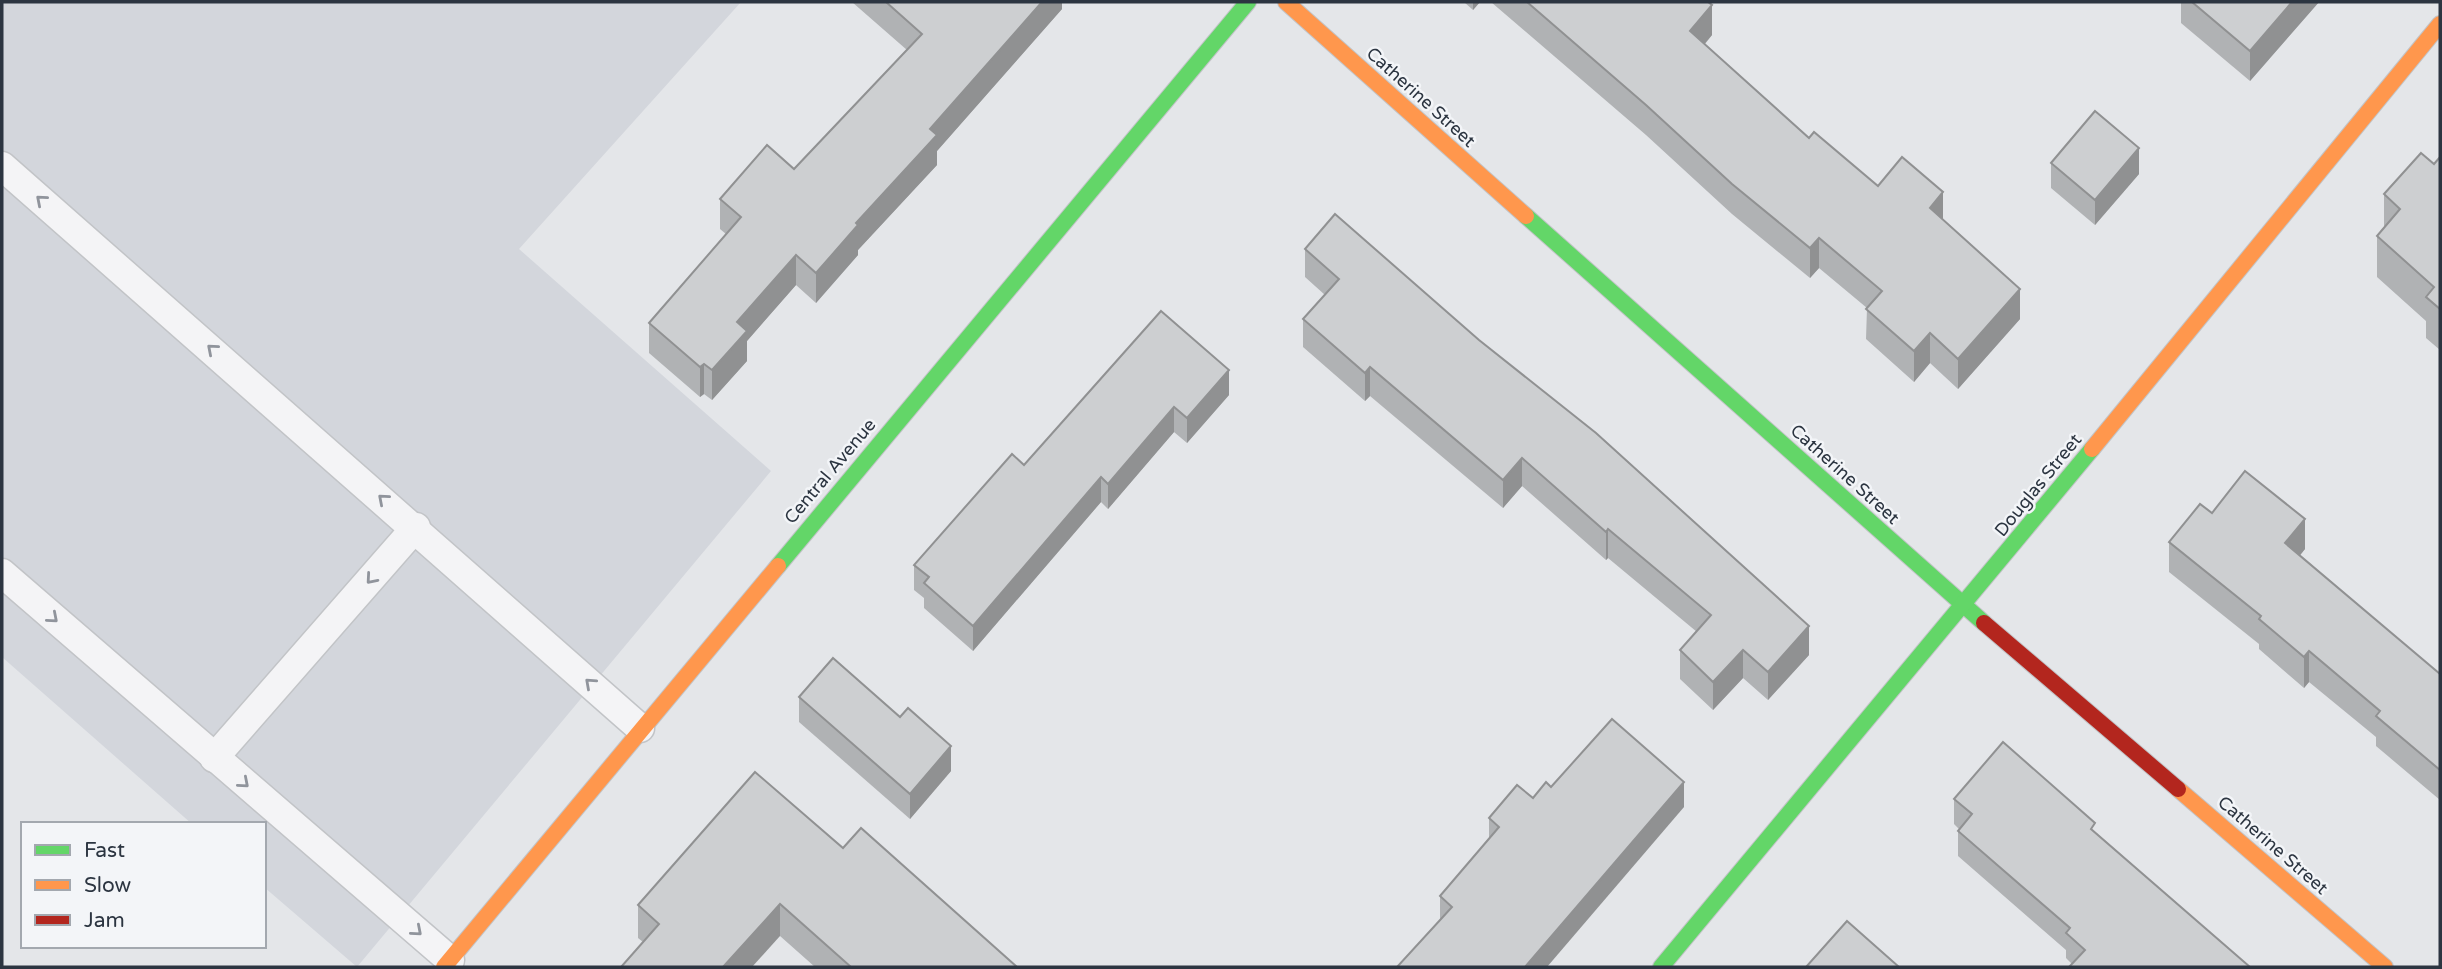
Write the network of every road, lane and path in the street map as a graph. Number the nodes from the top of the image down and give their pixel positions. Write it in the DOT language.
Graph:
graph roads {
  1 [pos="1248,2"];
  2 [pos="1286,2"];
  3 [pos="2440,24"];
  4 [pos="2,166"];
  5 [pos="416,527"];
  6 [pos="2,573"];
  7 [pos="1964,606"];
  8 [pos="640,728"];
  9 [pos="214,758"];
  10 [pos="447,963"];
  11 [pos="1661,967"];
  12 [pos="2385,967"];
  1 -- 8 [label="street, Central Avenue"];
  2 -- 7 [label="street, Catherine Street"];
  3 -- 7 [label="street, Douglas Street"];
  5 -- 4 [label="lane, one-way"];
  8 -- 5 [label="lane, one-way"];
  5 -- 9 [label="lane, one-way"];
  6 -- 9 [label="lane, one-way"];
  7 -- 11 [label="street, Douglas Street"];
  7 -- 12 [label="street, Catherine Street"];
  8 -- 10 [label="street, Central Avenue"];
  9 -- 10 [label="lane, one-way"];
}
